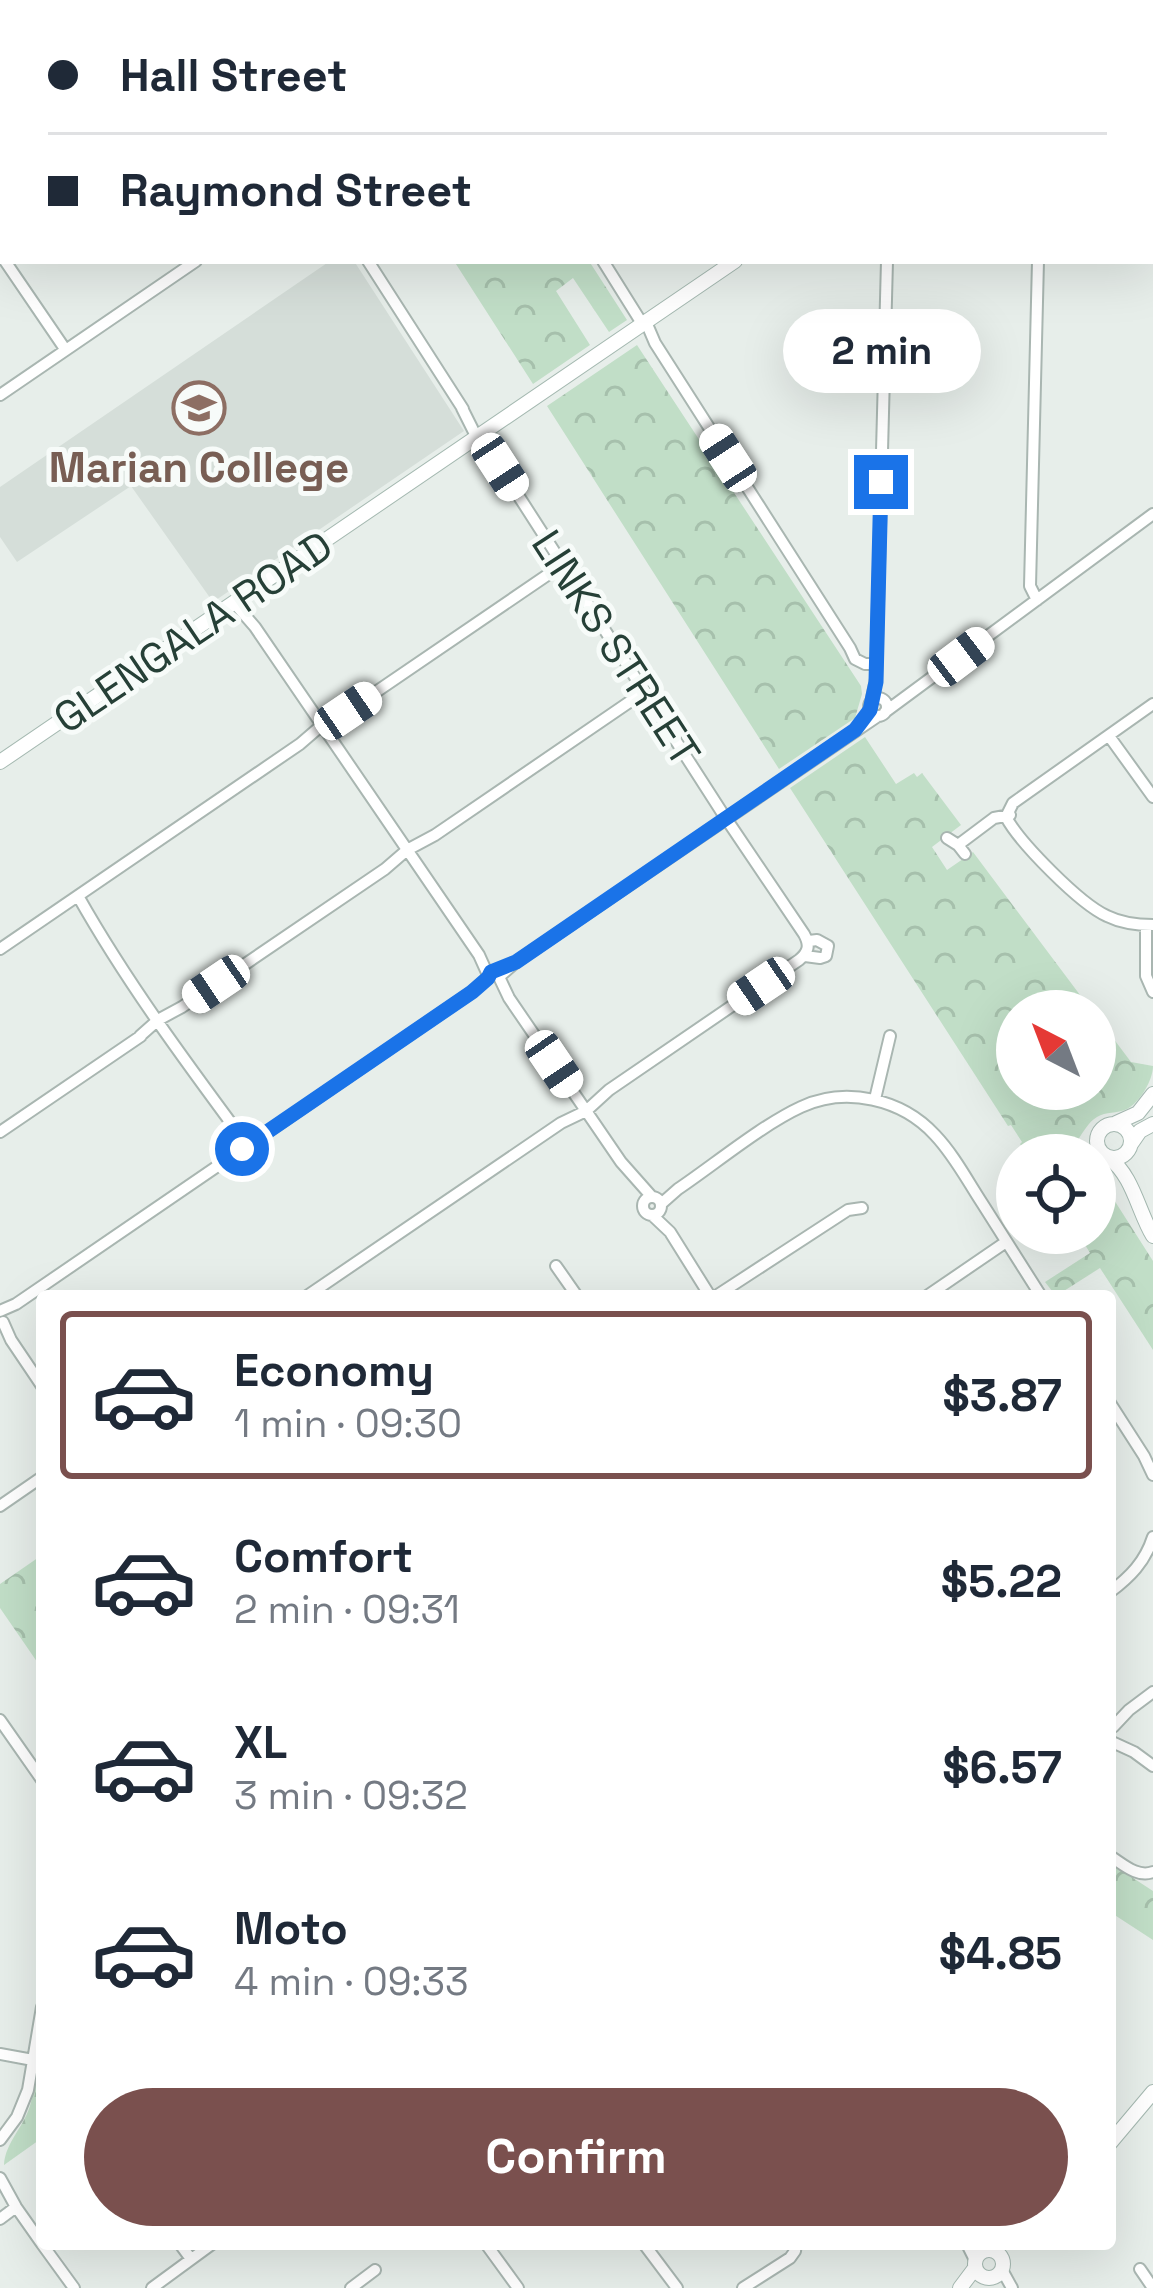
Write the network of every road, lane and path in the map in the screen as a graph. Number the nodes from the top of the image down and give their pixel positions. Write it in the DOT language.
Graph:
graph roads {
  1 [pos="7,264"];
  2 [pos="189,264"];
  3 [pos="370,264"];
  4 [pos="605,264"];
  5 [pos="732,264"];
  6 [pos="886,264"];
  7 [pos="1038,264"];
  8 [pos="643,325"];
  9 [pos="65,349"];
  10 [pos="0,394"];
  11 [pos="480,436"];
  12 [pos="1153,514"];
  13 [pos="562,565"];
  14 [pos="1037,600"];
  15 [pos="238,602"];
  16 [pos="877,661"];
  17 [pos="644,692"];
  18 [pos="1153,704"];
  19 [pos="879,707"];
  20 [pos="324,728"];
  21 [pos="1109,736"];
  22 [pos="2,762"];
  23 [pos="1153,797"];
  24 [pos="1008,816"];
  25 [pos="726,818"];
  26 [pos="957,846"];
  27 [pos="409,853"];
  28 [pos="74,898"];
  29 [pos="1149,925"];
  30 [pos="0,949"];
  31 [pos="494,977"];
  32 [pos="1153,992"];
  33 [pos="159,1023"];
  34 [pos="890,1036"];
  35 [pos="1153,1094"];
  36 [pos="875,1100"];
  37 [pos="584,1107"];
  38 [pos="1111,1124"];
  39 [pos="1153,1124"];
  40 [pos="0,1132"];
  41 [pos="1098,1134"];
  42 [pos="1130,1146"];
  43 [pos="245,1148"];
  44 [pos="1116,1157"];
  45 [pos="1116,1164"];
  46 [pos="1131,1188"];
  47 [pos="655,1204"];
  48 [pos="862,1208"];
  49 [pos="996,1226"];
  50 [pos="1153,1236"];
  51 [pos="996,1249"];
  52 [pos="1014,1254"];
  53 [pos="556,1267"];
  54 [pos="36,1290"];
  55 [pos="37,1290"];
  56 [pos="316,1290"];
  57 [pos="573,1290"];
  58 [pos="709,1290"];
  59 [pos="722,1290"];
  60 [pos="936,1290"];
  61 [pos="1037,1290"];
  62 [pos="1,1319"];
  63 [pos="36,1377"];
  64 [pos="1116,1412"];
  65 [pos="1153,1475"];
  66 [pos="36,1481"];
  67 [pos="0,1506"];
  68 [pos="1153,1537"];
  69 [pos="1116,1588"];
  70 [pos="1153,1692"];
  71 [pos="1116,1723"];
  72 [pos="1,1725"];
  73 [pos="1116,1734"];
  74 [pos="1153,1766"];
  75 [pos="36,1772"];
  76 [pos="1116,1860"];
  77 [pos="1153,1872"];
  78 [pos="36,2042"];
  79 [pos="0,2054"];
  80 [pos="33,2060"];
  81 [pos="1153,2092"];
  82 [pos="1116,2136"];
  83 [pos="0,2140"];
  84 [pos="0,2178"];
  85 [pos="16,2207"];
  86 [pos="0,2219"];
  87 [pos="36,2235"];
  88 [pos="46,2250"];
  89 [pos="184,2250"];
  90 [pos="204,2250"];
  91 [pos="490,2250"];
  92 [pos="648,2250"];
  93 [pos="795,2250"];
  94 [pos="990,2258"];
  95 [pos="191,2259"];
  96 [pos="1140,2269"];
  97 [pos="375,2270"];
  98 [pos="360,2286"];
  99 [pos="74,2288"];
  100 [pos="152,2288"];
  101 [pos="518,2288"];
  102 [pos="677,2288"];
  103 [pos="743,2288"];
  104 [pos="962,2288"];
  105 [pos="1009,2288"];
  106 [pos="1153,2288"];
  1 -- 9 [label="street"];
  2 -- 9 [label="street"];
  3 -- 11 [label="street, LINKS STREET"];
  4 -- 8 [label="street"];
  5 -- 8 [label="street, GLENGALA ROAD"];
  6 -- 16 [label="street"];
  7 -- 14 [label="street"];
  8 -- 11 [label="street, GLENGALA ROAD"];
  8 -- 16 [label="street"];
  9 -- 10 [label="street"];
  11 -- 13 [label="street, LINKS STREET"];
  11 -- 15 [label="street, GLENGALA ROAD"];
  12 -- 14 [label="street"];
  13 -- 17 [label="street, LINKS STREET"];
  13 -- 20 [label="street"];
  14 -- 19 [label="street"];
  15 -- 20 [label="street"];
  15 -- 22 [label="street, GLENGALA ROAD"];
  16 -- 19 [label="street"];
  17 -- 25 [label="street, LINKS STREET"];
  17 -- 27 [label="street"];
  18 -- 21 [label="street"];
  19 -- 25 [label="street"];
  20 -- 27 [label="street"];
  20 -- 28 [label="street"];
  21 -- 23 [label="street"];
  21 -- 24 [label="street"];
  24 -- 26 [label="street"];
  24 -- 29 [label="street"];
  25 -- 31 [label="street"];
  25 -- 37 [label="street, LINKS STREET"];
  27 -- 31 [label="street"];
  27 -- 33 [label="street"];
  28 -- 30 [label="street"];
  28 -- 33 [label="street"];
  29 -- 32 [label="street"];
  31 -- 37 [label="street"];
  31 -- 43 [label="street"];
  33 -- 40 [label="street"];
  33 -- 43 [label="street"];
  34 -- 36 [label="street"];
  35 -- 38 [label="street"];
  36 -- 47 [label="street"];
  36 -- 49 [label="street"];
  37 -- 47 [label="street"];
  37 -- 56 [label="street"];
  38 -- 41 [label="street"];
  38 -- 42 [label="street"];
  39 -- 42 [label="street"];
  42 -- 44 [label="street"];
  42 -- 46 [label="street"];
  43 -- 55 [label="street"];
  45 -- 46 [label="street"];
  46 -- 50 [label="street"];
  47 -- 58 [label="street"];
  48 -- 59 [label="street"];
  51 -- 60 [label="street"];
  52 -- 61 [label="street"];
  53 -- 57 [label="street"];
  54 -- 62 [label="street"];
  62 -- 63 [label="street"];
  64 -- 65 [label="street"];
  66 -- 67 [label="street"];
  68 -- 69 [label="street"];
  70 -- 71 [label="street"];
  72 -- 75 [label="street"];
  73 -- 74 [label="street"];
  76 -- 77 [label="street"];
  78 -- 80 [label="street"];
  79 -- 80 [label="street"];
  80 -- 83 [label="street"];
  81 -- 82 [label="street"];
  84 -- 85 [label="street"];
  85 -- 86 [label="street"];
  85 -- 87 [label="street"];
  88 -- 99 [label="street"];
  89 -- 95 [label="street"];
  90 -- 95 [label="street"];
  91 -- 101 [label="street"];
  92 -- 102 [label="street"];
  93 -- 103 [label="street"];
  94 -- 104 [label="street"];
  94 -- 105 [label="street"];
  95 -- 100 [label="street"];
  96 -- 106 [label="street"];
  97 -- 98 [label="street"];
}
